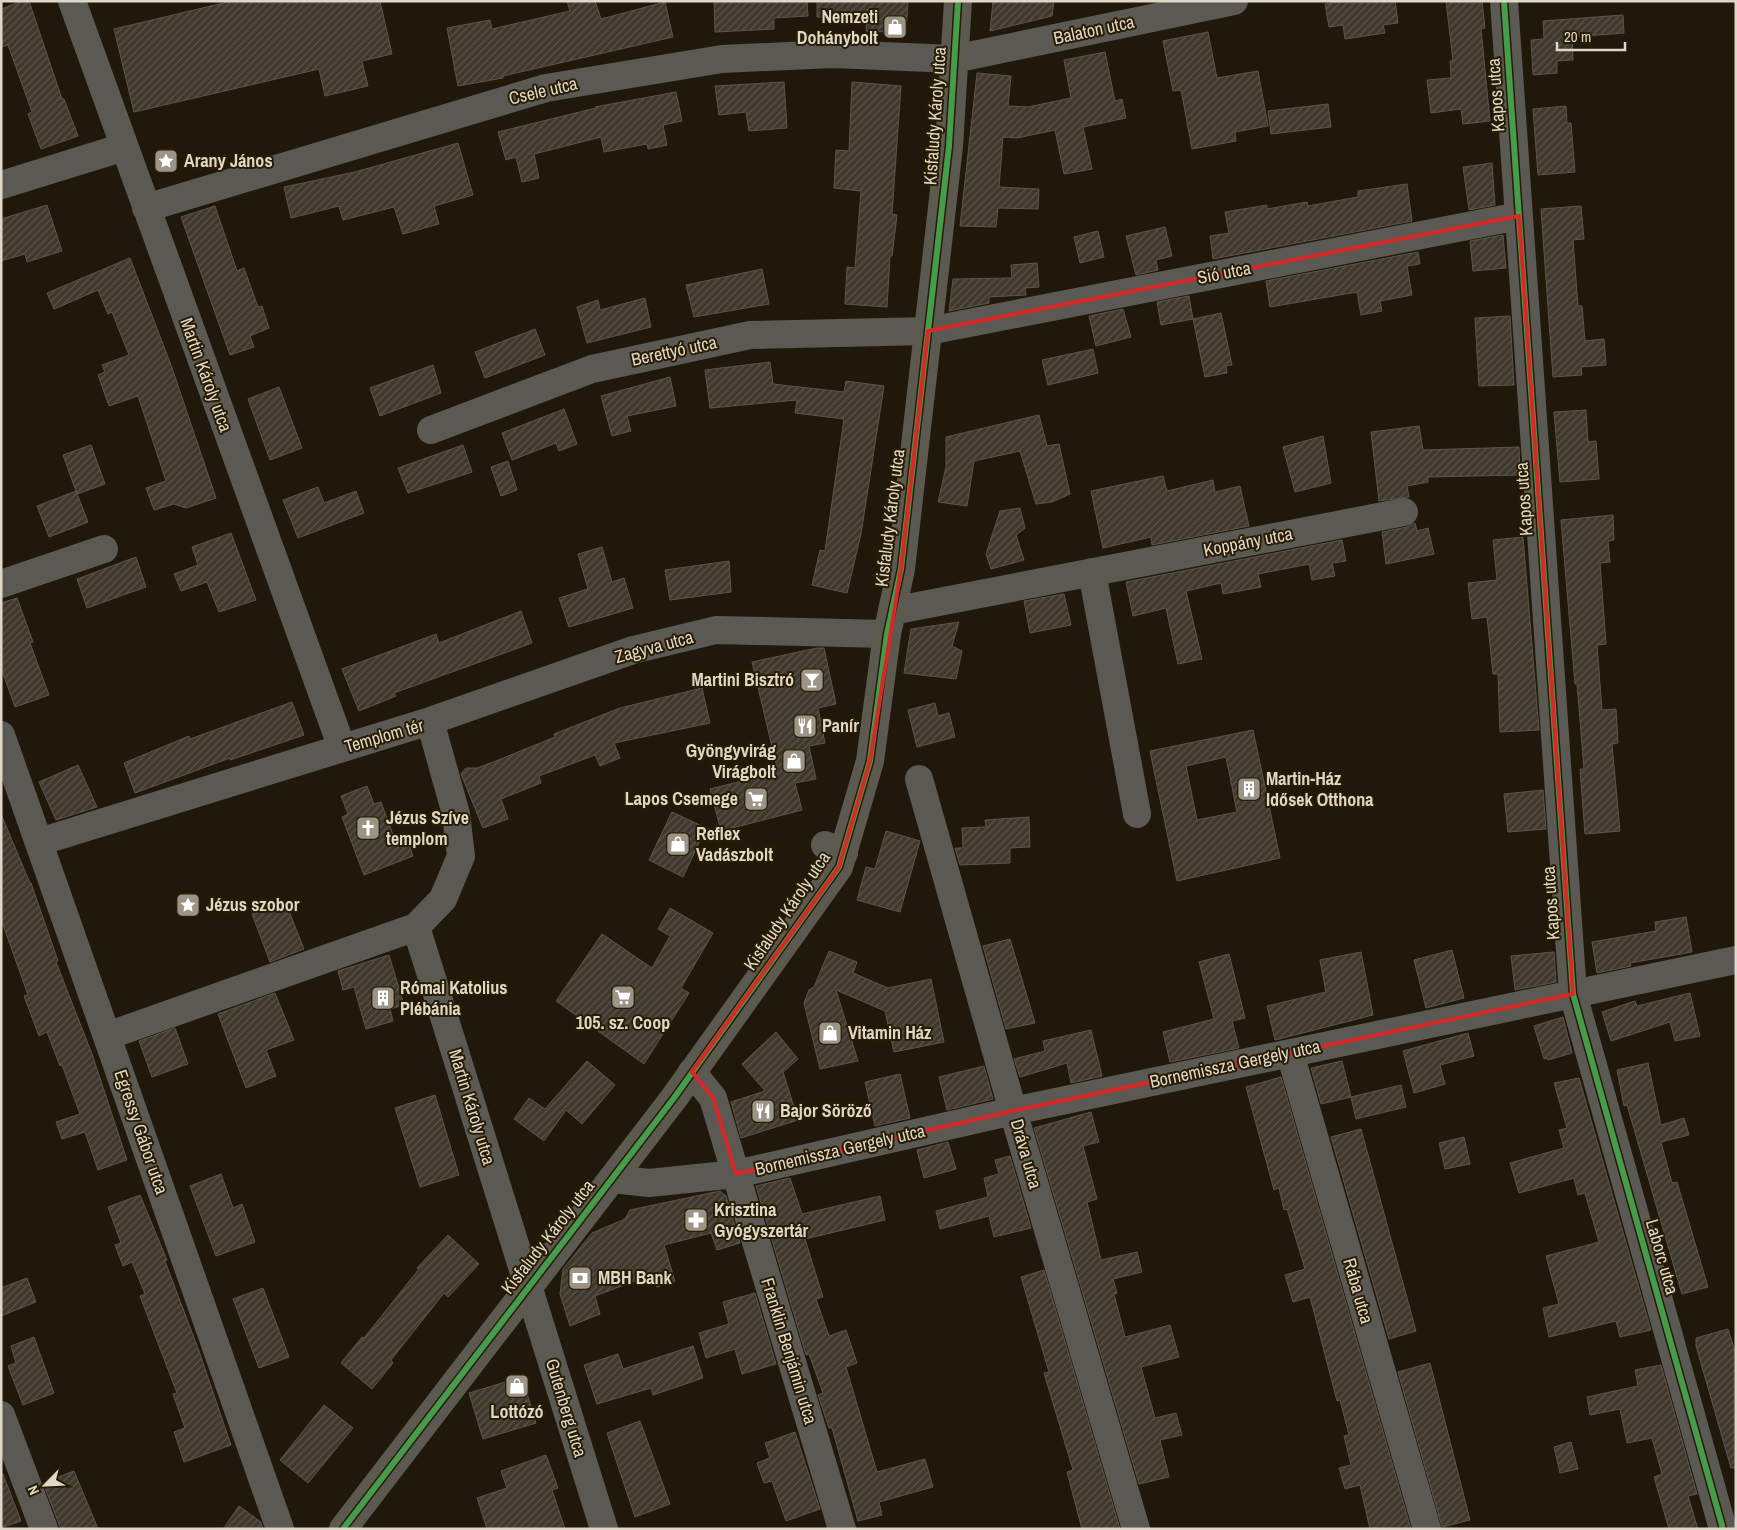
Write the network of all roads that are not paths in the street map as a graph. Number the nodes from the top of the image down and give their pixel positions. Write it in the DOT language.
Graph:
graph roads {
  1 [pos="72,1"];
  2 [pos="958,1"];
  3 [pos="1234,1"];
  4 [pos="1504,1"];
  5 [pos="954,59"];
  6 [pos="124,147"];
  7 [pos="1,185"];
  8 [pos="146,208"];
  9 [pos="1519,216"];
  10 [pos="928,331"];
  11 [pos="431,430"];
  12 [pos="1404,512"];
  13 [pos="104,549"];
  14 [pos="1092,572"];
  15 [pos="1,584"];
  16 [pos="890,622"];
  17 [pos="430,720"];
  18 [pos="1,735"];
  19 [pos="342,748"];
  20 [pos="918,779"];
  21 [pos="1137,814"];
  22 [pos="39,842"];
  23 [pos="416,927"];
  24 [pos="1736,960"];
  25 [pos="1573,994"];
  26 [pos="107,1036"];
  27 [pos="1290,1053"];
  28 [pos="692,1072"];
  29 [pos="1013,1111"];
  30 [pos="736,1174"];
  31 [pos="612,1179"];
  32 [pos="529,1287"];
  33 [pos="1,1414"];
  34 [pos="44,1529"];
  35 [pos="280,1529"];
  36 [pos="343,1529"];
  37 [pos="604,1529"];
  38 [pos="842,1529"];
  39 [pos="1136,1529"];
  40 [pos="1427,1529"];
  41 [pos="1723,1529"];
  1 -- 6 [label="street, Martin Károly utca"];
  2 -- 5 [label="main road, Kisfaludy Károly utca"];
  3 -- 5 [label="street, Balaton utca"];
  4 -- 9 [label="street, Kapos utca"];
  5 -- 8 [label="street, Csele utca"];
  5 -- 10 [label="main road, Kisfaludy Károly utca"];
  6 -- 7 [label="street"];
  6 -- 8 [label="street, Martin Károly utca"];
  8 -- 19 [label="street, Martin Károly utca"];
  9 -- 10 [label="street, Sió utca"];
  9 -- 25 [label="street, Kapos utca"];
  10 -- 11 [label="street, Berettyó utca"];
  10 -- 16 [label="main road, Kisfaludy Károly utca"];
  12 -- 14 [label="street, Koppány utca"];
  13 -- 15 [label="street"];
  14 -- 16 [label="street, Koppány utca"];
  14 -- 21 [label="street"];
  16 -- 17 [label="street, Zagyva utca"];
  16 -- 28 [label="main road, Kisfaludy Károly utca"];
  17 -- 19 [label="street, Templom tér"];
  17 -- 23 [label="street, Templom tér"];
  18 -- 22 [label="street, Egressy Gábor utca"];
  19 -- 22 [label="street, Templom tér"];
  20 -- 29 [label="street, Dráva utca"];
  22 -- 26 [label="street, Egressy Gábor utca"];
  23 -- 26 [label="street, Templom tér"];
  23 -- 32 [label="street, Martin Károly utca"];
  24 -- 25 [label="street, Bornemissza Gergely utca"];
  25 -- 27 [label="street, Bornemissza Gergely utca"];
  25 -- 41 [label="street, Laborc utca"];
  26 -- 35 [label="street, Egressy Gábor utca"];
  27 -- 29 [label="street, Bornemissza Gergely utca"];
  27 -- 40 [label="street, Rába utca"];
  28 -- 30 [label="street"];
  28 -- 31 [label="main road, Kisfaludy Károly utca"];
  29 -- 30 [label="street, Bornemissza Gergely utca"];
  29 -- 39 [label="street, Dráva utca"];
  30 -- 31 [label="street, Kisfaludy Károly utca"];
  30 -- 38 [label="street, Franklin Benjámin utca"];
  31 -- 32 [label="main road, Kisfaludy Károly utca"];
  32 -- 36 [label="main road, Kisfaludy Károly utca"];
  32 -- 37 [label="street, Gutenberg utca"];
  33 -- 34 [label="street"];
}
